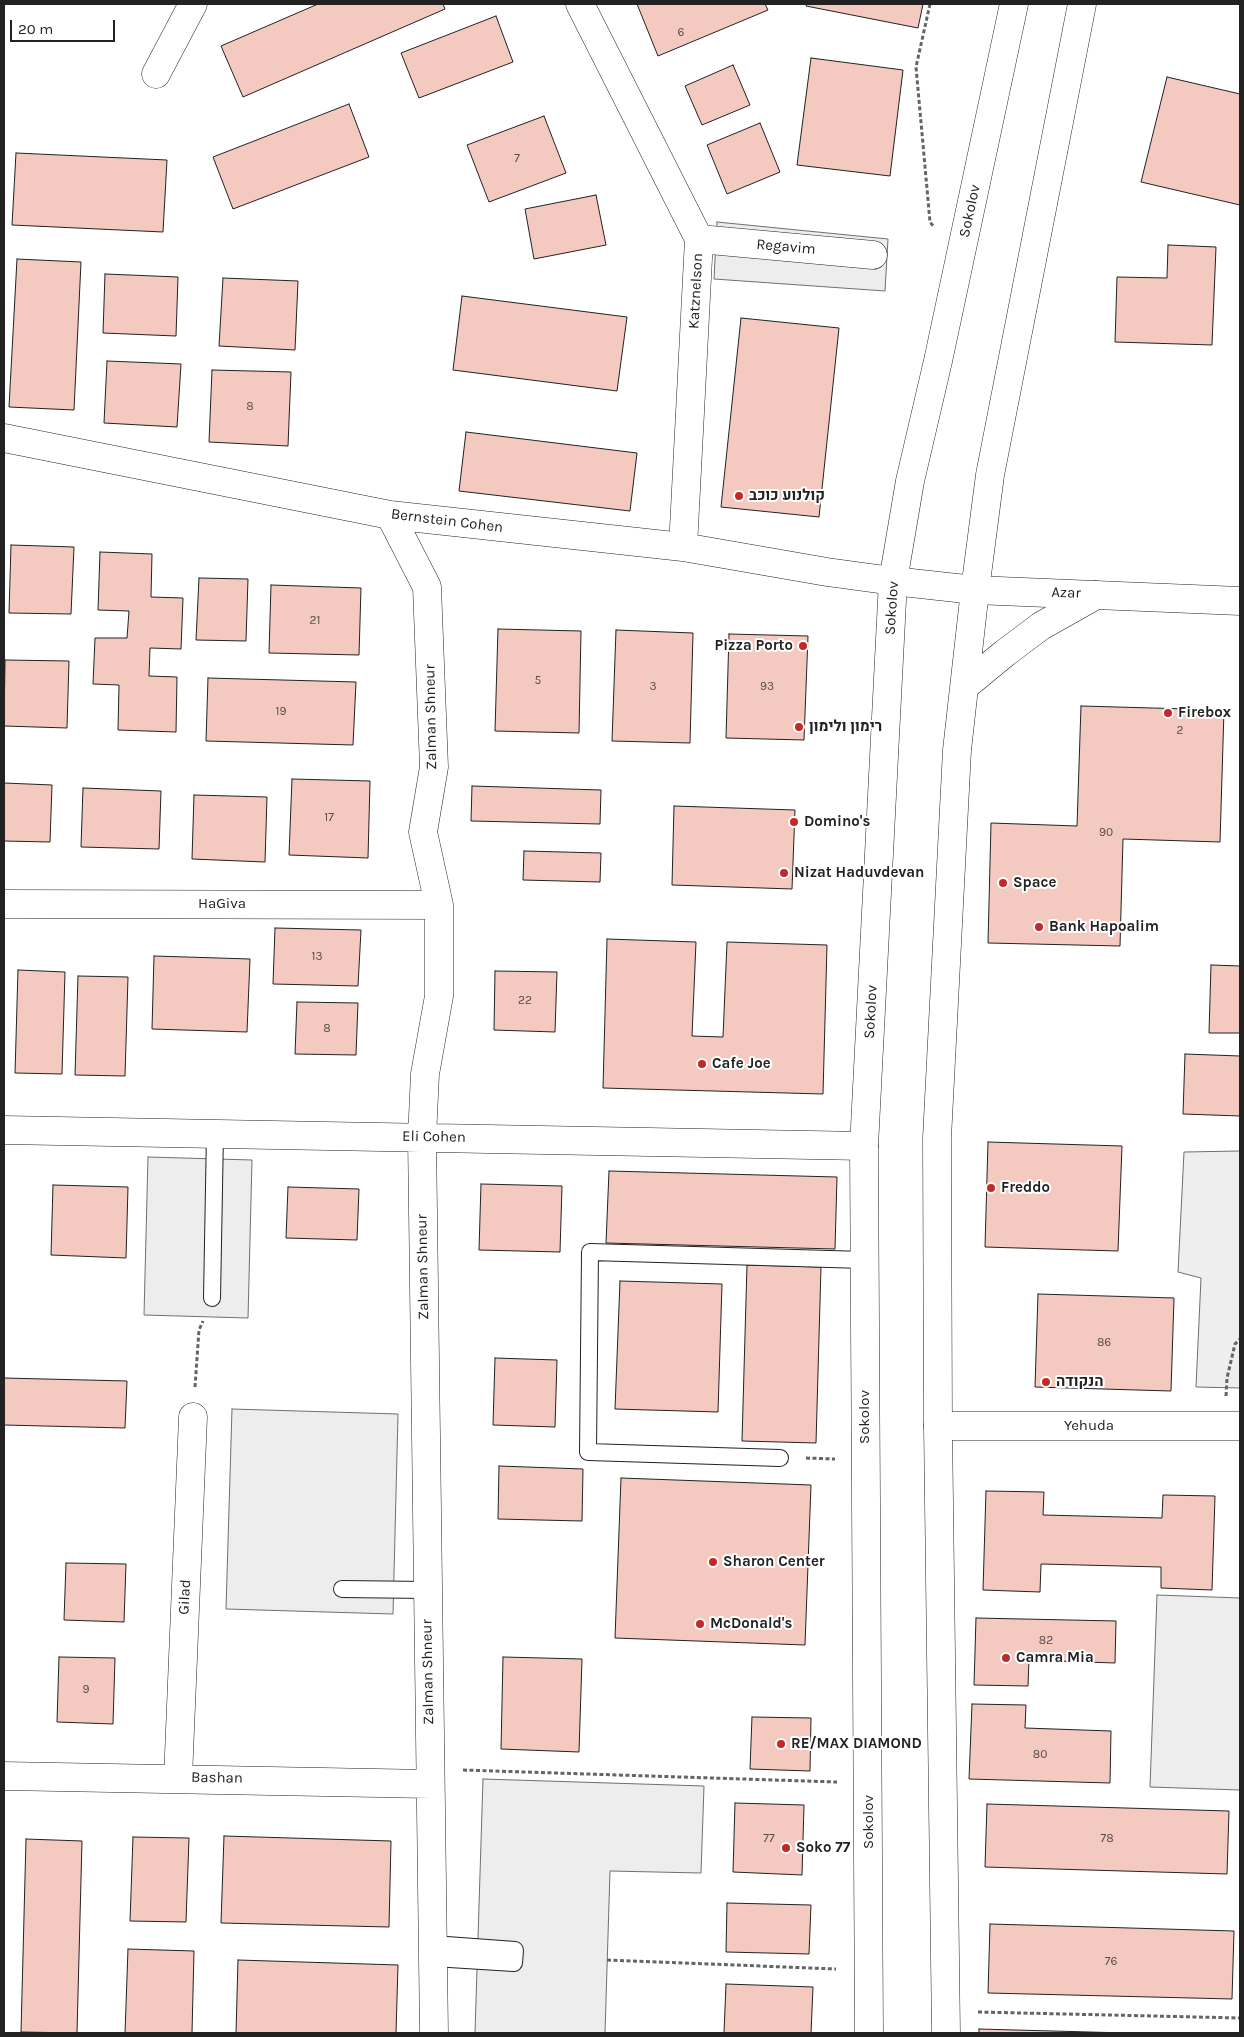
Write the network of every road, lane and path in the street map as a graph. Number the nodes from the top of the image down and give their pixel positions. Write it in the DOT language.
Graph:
graph roads {
  1 [pos="193,4"];
  2 [pos="580,4"];
  3 [pos="930,4"];
  4 [pos="1014,4"];
  5 [pos="1082,4"];
  6 [pos="156,74"];
  7 [pos="699,239"];
  8 [pos="873,255"];
  9 [pos="960,255"];
  10 [pos="4,438"];
  11 [pos="390,515"];
  12 [pos="683,547"];
  13 [pos="893,581"];
  14 [pos="975,590"];
  15 [pos="1096,595"];
  16 [pos="1240,601"];
  17 [pos="965,686"];
  18 [pos="4,904"];
  19 [pos="440,905"];
  20 [pos="4,1130"];
  21 [pos="215,1133"];
  22 [pos="422,1137"];
  23 [pos="864,1146"];
  24 [pos="864,1260"];
  25 [pos="212,1298"];
  26 [pos="1240,1339"];
  27 [pos="194,1417"];
  28 [pos="938,1426"];
  29 [pos="1233,1426"];
  30 [pos="780,1458"];
  31 [pos="866,1460"];
  32 [pos="342,1589"];
  33 [pos="427,1590"];
  34 [pos="464,1770"];
  35 [pos="4,1776"];
  36 [pos="178,1778"];
  37 [pos="868,1783"];
  38 [pos="430,1784"];
  39 [pos="607,1960"];
  40 [pos="869,1970"];
  41 [pos="1240,2018"];
  42 [pos="946,2022"];
  43 [pos="434,2033"];
  44 [pos="869,2033"];
  1 -- 6 [label="street"];
  2 -- 7 [label="street, Katznelson"];
  3 -- 9 [label="path"];
  4 -- 9 [label="street, Sokolov"];
  5 -- 14 [label="street"];
  7 -- 8 [label="street, Regavim"];
  7 -- 12 [label="street, Katznelson"];
  9 -- 13 [label="street, Sokolov"];
  10 -- 11 [label="street, Bernstein Cohen"];
  11 -- 12 [label="street, Bernstein Cohen"];
  11 -- 19 [label="street, Zalman Shneur"];
  12 -- 13 [label="street, Bernstein Cohen"];
  13 -- 14 [label="street, Azar"];
  13 -- 23 [label="street, Sokolov"];
  14 -- 15 [label="street, Azar"];
  14 -- 17 [label="street"];
  15 -- 16 [label="street, Azar"];
  15 -- 17 [label="street"];
  17 -- 28 [label="street"];
  18 -- 19 [label="street, HaGiva"];
  19 -- 22 [label="street, Zalman Shneur"];
  20 -- 21 [label="street, Eli Cohen"];
  21 -- 22 [label="street, Eli Cohen"];
  21 -- 25 [label="lane"];
  22 -- 23 [label="street, Eli Cohen"];
  22 -- 33 [label="street, Zalman Shneur"];
  23 -- 24 [label="street, Sokolov"];
  24 -- 30 [label="lane"];
  24 -- 31 [label="street, Sokolov"];
  25 -- 27 [label="path"];
  26 -- 29 [label="path"];
  27 -- 36 [label="street, Gilad"];
  28 -- 29 [label="street, Yehuda"];
  28 -- 42 [label="street"];
  30 -- 31 [label="path"];
  31 -- 37 [label="street, Sokolov"];
  32 -- 33 [label="lane"];
  33 -- 38 [label="street, Zalman Shneur"];
  34 -- 37 [label="path"];
  35 -- 36 [label="street, Bashan"];
  36 -- 38 [label="street, Bashan"];
  37 -- 40 [label="street, Sokolov"];
  38 -- 43 [label="street, Zalman Shneur"];
  39 -- 40 [label="path"];
  40 -- 44 [label="street, Sokolov"];
  41 -- 42 [label="path"];
}
